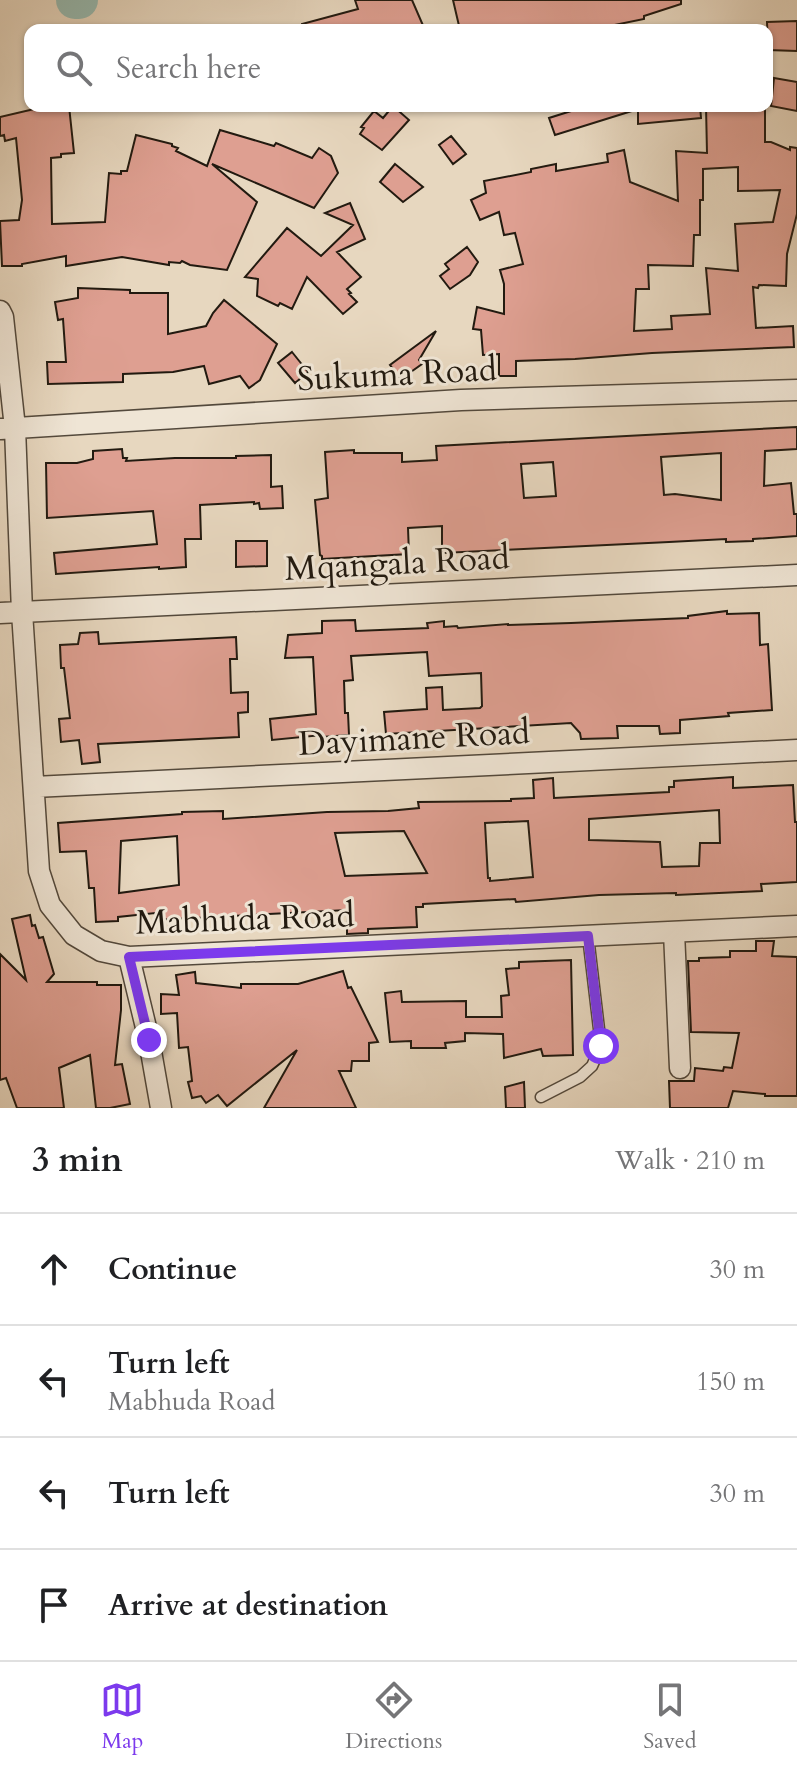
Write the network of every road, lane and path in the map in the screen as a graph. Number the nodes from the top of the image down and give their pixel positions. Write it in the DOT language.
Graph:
graph roads {
  1 [pos="0,311"];
  2 [pos="797,390"];
  3 [pos="8,429"];
  4 [pos="797,575"];
  5 [pos="22,612"];
  6 [pos="0,613"];
  7 [pos="797,750"];
  8 [pos="34,787"];
  9 [pos="797,926"];
  10 [pos="674,932"];
  11 [pos="588,936"];
  12 [pos="129,957"];
  13 [pos="680,1068"];
  14 [pos="541,1097"];
  15 [pos="161,1108"];
  1 -- 3 [label="street, Mabhuda Road"];
  2 -- 3 [label="street, Sukuma Road"];
  3 -- 5 [label="street, Mabhuda Road"];
  4 -- 5 [label="street, Mqangala Road"];
  5 -- 6 [label="street, Mqangala Road"];
  5 -- 8 [label="street, Mabhuda Road"];
  7 -- 8 [label="street, Dayimane Road"];
  8 -- 12 [label="street, Mabhuda Road"];
  9 -- 10 [label="street, Mabhuda Road"];
  10 -- 11 [label="street, Mabhuda Road"];
  10 -- 13 [label="street"];
  11 -- 12 [label="street, Mabhuda Road"];
  11 -- 14 [label="lane"];
  12 -- 15 [label="street"];
}
